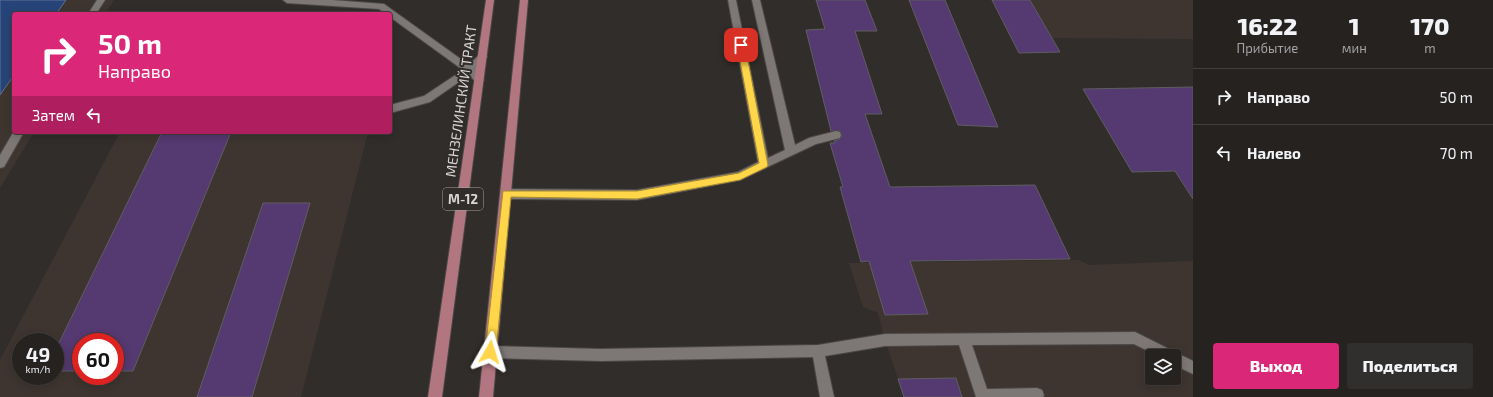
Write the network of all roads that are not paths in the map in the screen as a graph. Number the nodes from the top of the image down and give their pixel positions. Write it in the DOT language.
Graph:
graph roads {
  1 [pos="101,0"];
  2 [pos="287,0"];
  3 [pos="490,0"];
  4 [pos="524,0"];
  5 [pos="732,0"];
  6 [pos="756,0"];
  7 [pos="382,3"];
  8 [pos="93,12"];
  9 [pos="482,58"];
  10 [pos="470,70"];
  11 [pos="479,80"];
  12 [pos="392,109"];
  13 [pos="18,134"];
  14 [pos="836,135"];
  15 [pos="790,152"];
  16 [pos="0,164"];
  17 [pos="764,165"];
  18 [pos="507,194"];
  19 [pos="964,340"];
  20 [pos="1157,349"];
  21 [pos="818,351"];
  22 [pos="490,352"];
  23 [pos="1181,362"];
  24 [pos="1193,368"];
  25 [pos="1038,395"];
  26 [pos="982,396"];
  27 [pos="435,397"];
  28 [pos="486,397"];
  29 [pos="827,397"];
  1 -- 8 [label="lane"];
  2 -- 7 [label="lane"];
  3 -- 9 [label="main road, МЕНЗЕЛИНСКИЙ ТРАКТ / М-12"];
  4 -- 18 [label="main road"];
  5 -- 17 [label="lane"];
  6 -- 15 [label="lane"];
  7 -- 10 [label="lane"];
  9 -- 10 [label="lane"];
  9 -- 11 [label="main road, МЕНЗЕЛИНСКИЙ ТРАКТ / М-12"];
  10 -- 11 [label="lane"];
  10 -- 12 [label="lane"];
  11 -- 27 [label="main road, МЕНЗЕЛИНСКИЙ ТРАКТ / М-12"];
  13 -- 16 [label="lane"];
  14 -- 15 [label="lane"];
  15 -- 17 [label="lane"];
  17 -- 18 [label="lane"];
  18 -- 22 [label="main road"];
  19 -- 20 [label="lane"];
  19 -- 21 [label="lane"];
  19 -- 26 [label="lane"];
  21 -- 22 [label="lane"];
  21 -- 29 [label="lane"];
  22 -- 28 [label="main road"];
  23 -- 24 [label="lane"];
  25 -- 26 [label="lane"];
}
